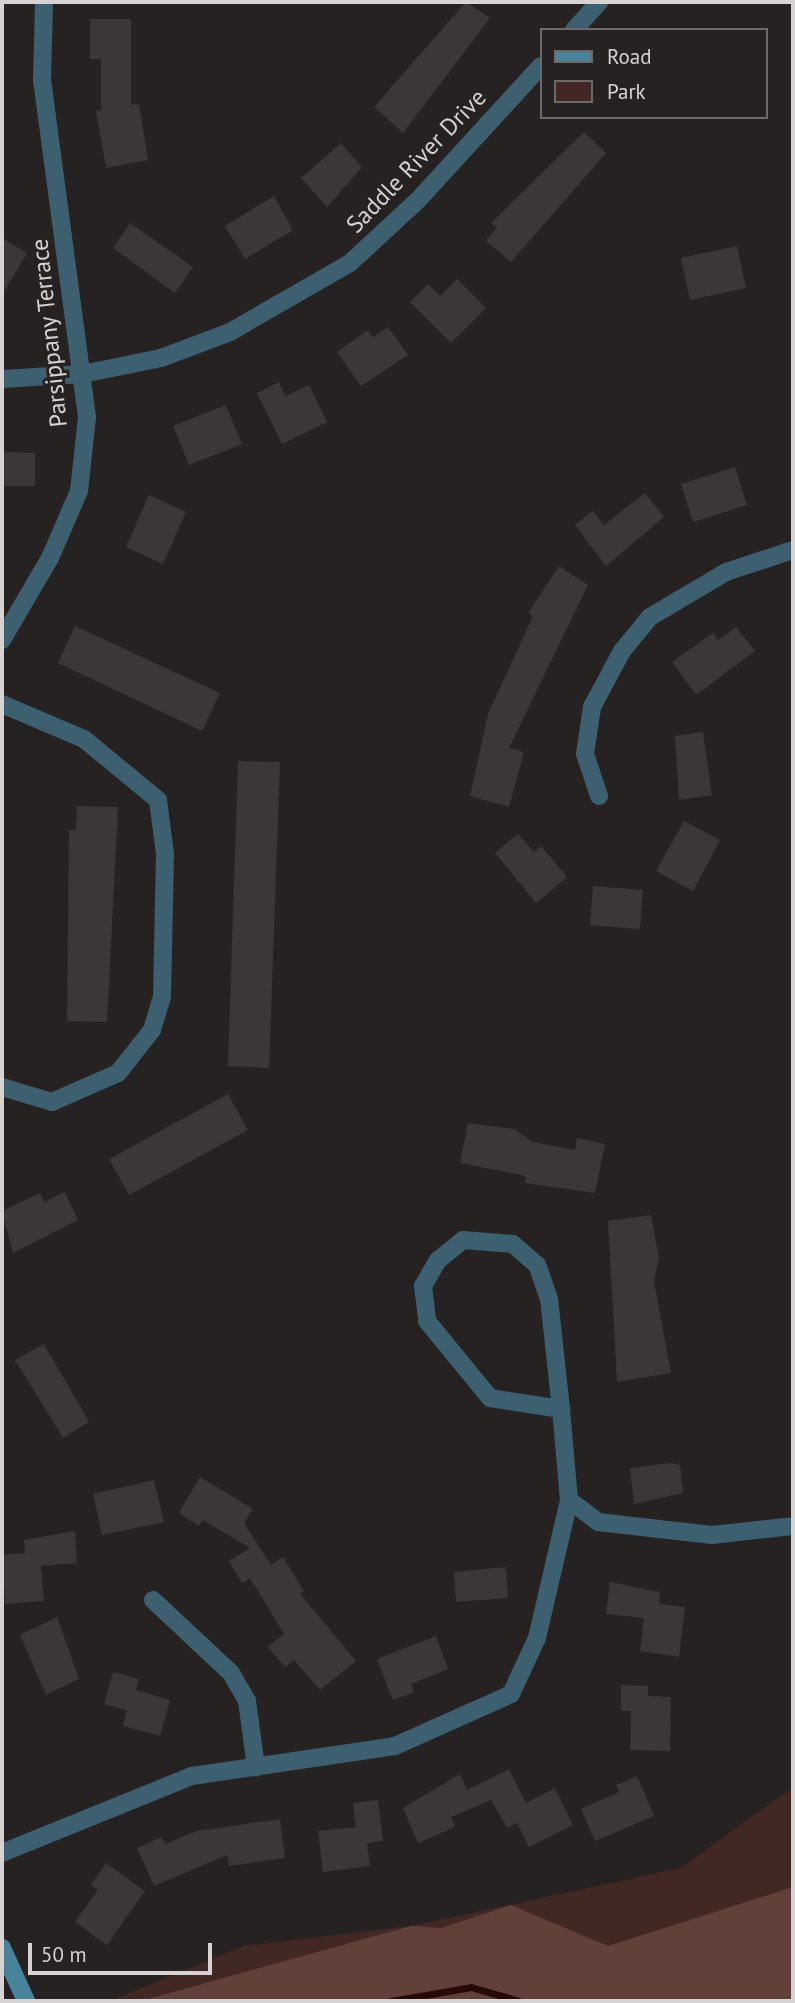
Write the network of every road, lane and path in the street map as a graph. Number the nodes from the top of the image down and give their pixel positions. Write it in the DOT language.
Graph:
graph roads {
  1 [pos="44,2"];
  2 [pos="599,2"];
  3 [pos="576,28"];
  4 [pos="540,67"];
  5 [pos="83,374"];
  6 [pos="2,379"];
  7 [pos="793,550"];
  8 [pos="2,640"];
  9 [pos="2,704"];
  10 [pos="599,796"];
  11 [pos="2,1087"];
  12 [pos="561,1409"];
  13 [pos="569,1500"];
  14 [pos="793,1526"];
  15 [pos="153,1600"];
  16 [pos="256,1767"];
  17 [pos="2,1853"];
  18 [pos="2,1948"];
  19 [pos="26,2001"];
  1 -- 5 [label="street, Parsippany Terrace"];
  2 -- 3 [label="street"];
  4 -- 5 [label="street, Saddle River Drive"];
  5 -- 6 [label="street, Saddle River Drive"];
  5 -- 8 [label="street, Parsippany Terrace"];
  7 -- 10 [label="street"];
  9 -- 11 [label="street"];
  12 -- 12 [label="street"];
  12 -- 13 [label="street"];
  13 -- 14 [label="street"];
  13 -- 16 [label="street"];
  15 -- 16 [label="street"];
  16 -- 17 [label="street"];
  18 -- 19 [label="main road"];
}
